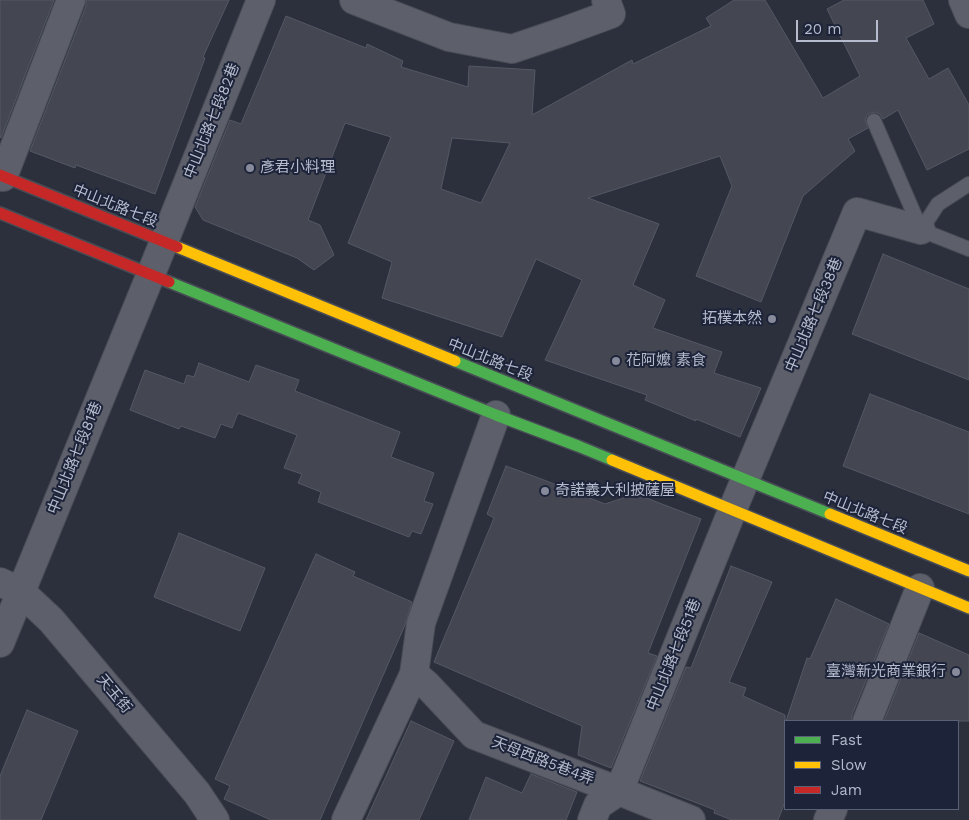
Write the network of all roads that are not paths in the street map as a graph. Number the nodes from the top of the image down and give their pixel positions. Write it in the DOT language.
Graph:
graph roads {
  1 [pos="71,0"];
  2 [pos="261,0"];
  3 [pos="354,0"];
  4 [pos="606,0"];
  5 [pos="964,0"];
  6 [pos="969,14"];
  7 [pos="874,121"];
  8 [pos="2,176"];
  9 [pos="969,184"];
  10 [pos="0,213"];
  11 [pos="922,230"];
  12 [pos="164,242"];
  13 [pos="969,249"];
  14 [pos="151,274"];
  15 [pos="496,414"];
  16 [pos="744,480"];
  17 [pos="732,511"];
  18 [pos="969,571"];
  19 [pos="10,587"];
  20 [pos="920,588"];
  21 [pos="969,608"];
  22 [pos="0,643"];
  23 [pos="414,674"];
  24 [pos="867,720"];
  25 [pos="619,791"];
  26 [pos="214,820"];
  27 [pos="346,820"];
  28 [pos="592,820"];
  29 [pos="691,820"];
  1 -- 8 [label="street"];
  2 -- 12 [label="street, 中山北路七段82巷"];
  3 -- 4 [label="street"];
  5 -- 6 [label="street"];
  7 -- 11 [label="lane"];
  8 -- 12 [label="main road, 中山北路七段"];
  9 -- 11 [label="lane"];
  10 -- 14 [label="main road"];
  11 -- 13 [label="lane"];
  11 -- 16 [label="street, 中山北路七段38巷"];
  12 -- 14 [label="street, 中山北路七段82巷"];
  12 -- 16 [label="main road, 中山北路七段"];
  14 -- 15 [label="main road"];
  14 -- 19 [label="street, 中山北路七段81巷"];
  15 -- 17 [label="main road"];
  15 -- 23 [label="street"];
  16 -- 17 [label="street, 中山北路七段51巷"];
  16 -- 18 [label="main road, 中山北路七段"];
  17 -- 20 [label="main road"];
  17 -- 25 [label="street, 中山北路七段51巷"];
  19 -- 22 [label="street, 中山北路七段81巷"];
  19 -- 26 [label="street, 天玉街"];
  20 -- 21 [label="main road"];
  20 -- 24 [label="street"];
  23 -- 25 [label="street, 天母西路5巷4弄"];
  23 -- 27 [label="street"];
  25 -- 28 [label="street"];
  25 -- 29 [label="street, 天母西路5巷4弄"];
}
